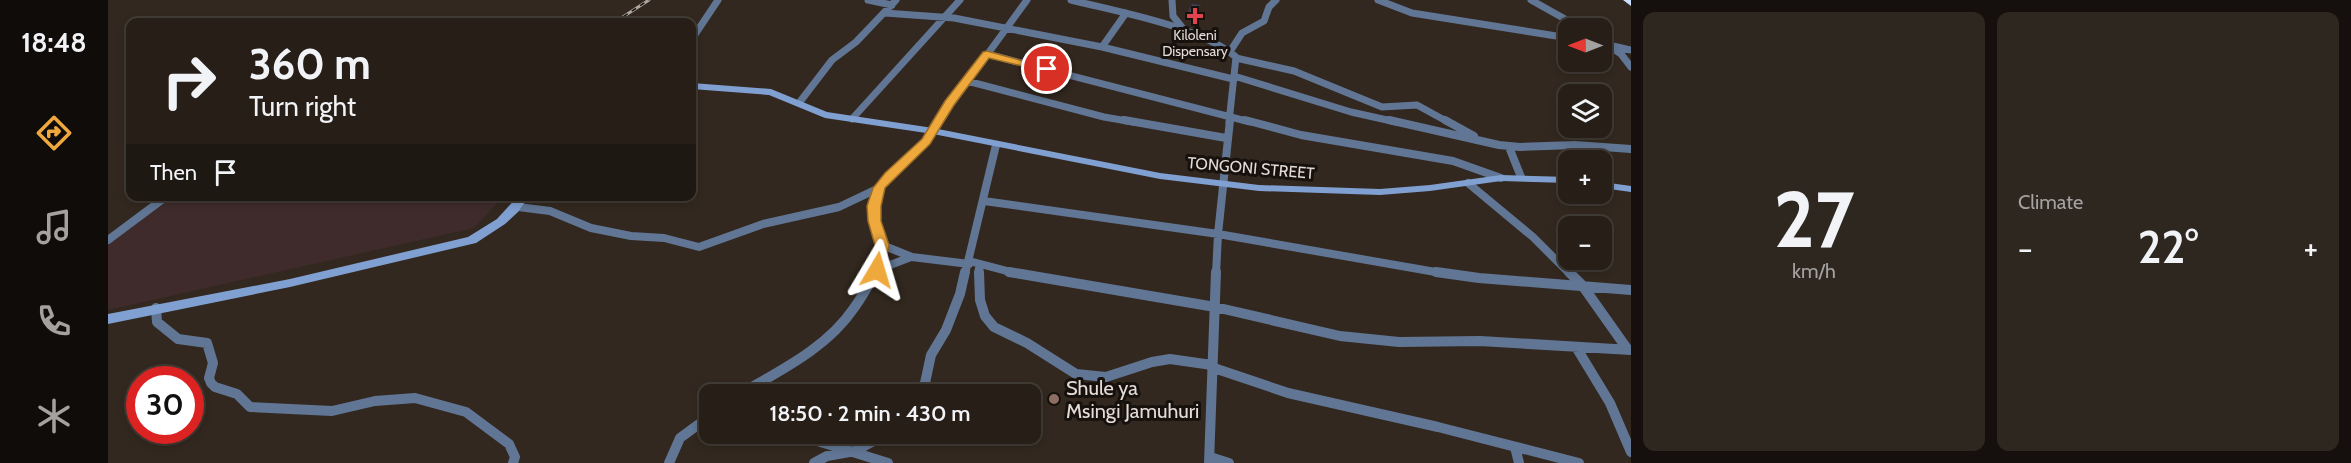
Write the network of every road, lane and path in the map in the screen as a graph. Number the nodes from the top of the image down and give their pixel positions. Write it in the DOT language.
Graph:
graph roads {
  1 [pos="718,0"];
  2 [pos="868,0"];
  3 [pos="960,0"];
  4 [pos="1027,0"];
  5 [pos="1071,0"];
  6 [pos="1172,0"];
  7 [pos="1276,0"];
  8 [pos="1378,0"];
  9 [pos="1531,0"];
  10 [pos="894,2"];
  11 [pos="885,13"];
  12 [pos="1126,14"];
  13 [pos="944,17"];
  14 [pos="1563,18"];
  15 [pos="1006,28"];
  16 [pos="696,33"];
  17 [pos="1189,35"];
  18 [pos="1558,36"];
  19 [pos="1612,45"];
  20 [pos="1102,47"];
  21 [pos="1612,48"];
  22 [pos="1231,50"];
  23 [pos="1631,50"];
  24 [pos="987,54"];
  25 [pos="1236,58"];
  26 [pos="1631,67"];
  27 [pos="1234,77"];
  28 [pos="967,81"];
  29 [pos="696,86"];
  30 [pos="800,103"];
  31 [pos="1231,117"];
  32 [pos="852,119"];
  33 [pos="933,131"];
  34 [pos="1226,138"];
  35 [pos="1486,142"];
  36 [pos="996,145"];
  37 [pos="1509,147"];
  38 [pos="1631,149"];
  39 [pos="1521,177"];
  40 [pos="1501,178"];
  41 [pos="1558,179"];
  42 [pos="1468,183"];
  43 [pos="1222,184"];
  44 [pos="1612,186"];
  45 [pos="879,188"];
  46 [pos="1631,189"];
  47 [pos="160,201"];
  48 [pos="984,201"];
  49 [pos="521,202"];
  50 [pos="1218,234"];
  51 [pos="108,240"];
  52 [pos="882,245"];
  53 [pos="912,257"];
  54 [pos="972,263"];
  55 [pos="877,270"];
  56 [pos="1582,285"];
  57 [pos="1631,290"];
  58 [pos="1215,307"];
  59 [pos="156,308"];
  60 [pos="108,319"];
  61 [pos="1576,347"];
  62 [pos="1629,350"];
  63 [pos="1211,366"];
  64 [pos="757,384"];
  65 [pos="924,384"];
  66 [pos="699,424"];
  67 [pos="830,444"];
  68 [pos="868,444"];
  69 [pos="1515,447"];
  70 [pos="855,451"];
  71 [pos="1631,452"];
  72 [pos="1210,460"];
  73 [pos="513,463"];
  74 [pos="669,463"];
  75 [pos="814,463"];
  76 [pos="888,463"];
  77 [pos="1229,463"];
  78 [pos="1519,463"];
  79 [pos="1579,463"];
  1 -- 16 [label="street"];
  2 -- 10 [label="street"];
  3 -- 13 [label="street"];
  4 -- 15 [label="street"];
  5 -- 12 [label="street"];
  6 -- 17 [label="street"];
  7 -- 22 [label="street"];
  8 -- 18 [label="street"];
  9 -- 14 [label="street"];
  10 -- 11 [label="street"];
  11 -- 13 [label="street"];
  11 -- 30 [label="street"];
  12 -- 17 [label="street"];
  12 -- 20 [label="street"];
  13 -- 15 [label="street"];
  13 -- 32 [label="street"];
  15 -- 20 [label="street"];
  15 -- 24 [label="street"];
  17 -- 22 [label="street"];
  19 -- 23 [label="street"];
  20 -- 27 [label="street"];
  21 -- 26 [label="street"];
  22 -- 25 [label="street"];
  24 -- 28 [label="street"];
  24 -- 31 [label="street"];
  25 -- 27 [label="street"];
  25 -- 35 [label="street"];
  27 -- 31 [label="street"];
  27 -- 35 [label="street"];
  28 -- 33 [label="street"];
  28 -- 34 [label="street"];
  29 -- 30 [label="street, TONGONI STREET"];
  30 -- 32 [label="street, TONGONI STREET"];
  31 -- 34 [label="street"];
  31 -- 40 [label="street"];
  32 -- 33 [label="street, TONGONI STREET"];
  33 -- 36 [label="street, TONGONI STREET"];
  33 -- 45 [label="street"];
  34 -- 43 [label="street"];
  35 -- 37 [label="street"];
  36 -- 43 [label="street, TONGONI STREET"];
  36 -- 48 [label="street"];
  37 -- 38 [label="street"];
  37 -- 39 [label="street"];
  39 -- 40 [label="street, TONGONI STREET"];
  39 -- 41 [label="street, TONGONI STREET"];
  40 -- 42 [label="street, TONGONI STREET"];
  42 -- 43 [label="street, TONGONI STREET"];
  42 -- 56 [label="street"];
  43 -- 50 [label="street"];
  44 -- 46 [label="street"];
  45 -- 49 [label="street"];
  45 -- 52 [label="street"];
  47 -- 51 [label="street"];
  48 -- 50 [label="street"];
  48 -- 54 [label="street"];
  49 -- 59 [label="street"];
  50 -- 56 [label="street"];
  50 -- 58 [label="street"];
  52 -- 53 [label="street"];
  52 -- 55 [label="street"];
  53 -- 54 [label="street"];
  53 -- 55 [label="street"];
  54 -- 58 [label="street"];
  54 -- 63 [label="street"];
  54 -- 65 [label="street"];
  55 -- 64 [label="street"];
  56 -- 57 [label="street"];
  56 -- 62 [label="street"];
  58 -- 61 [label="street"];
  58 -- 63 [label="street"];
  59 -- 60 [label="street"];
  59 -- 73 [label="street"];
  61 -- 62 [label="street"];
  61 -- 71 [label="street"];
  63 -- 69 [label="street"];
  63 -- 72 [label="street"];
  66 -- 74 [label="street"];
  67 -- 70 [label="street"];
  68 -- 70 [label="street"];
  69 -- 78 [label="street"];
  69 -- 79 [label="street"];
  70 -- 75 [label="street"];
  70 -- 76 [label="street"];
  72 -- 77 [label="street"];
}
